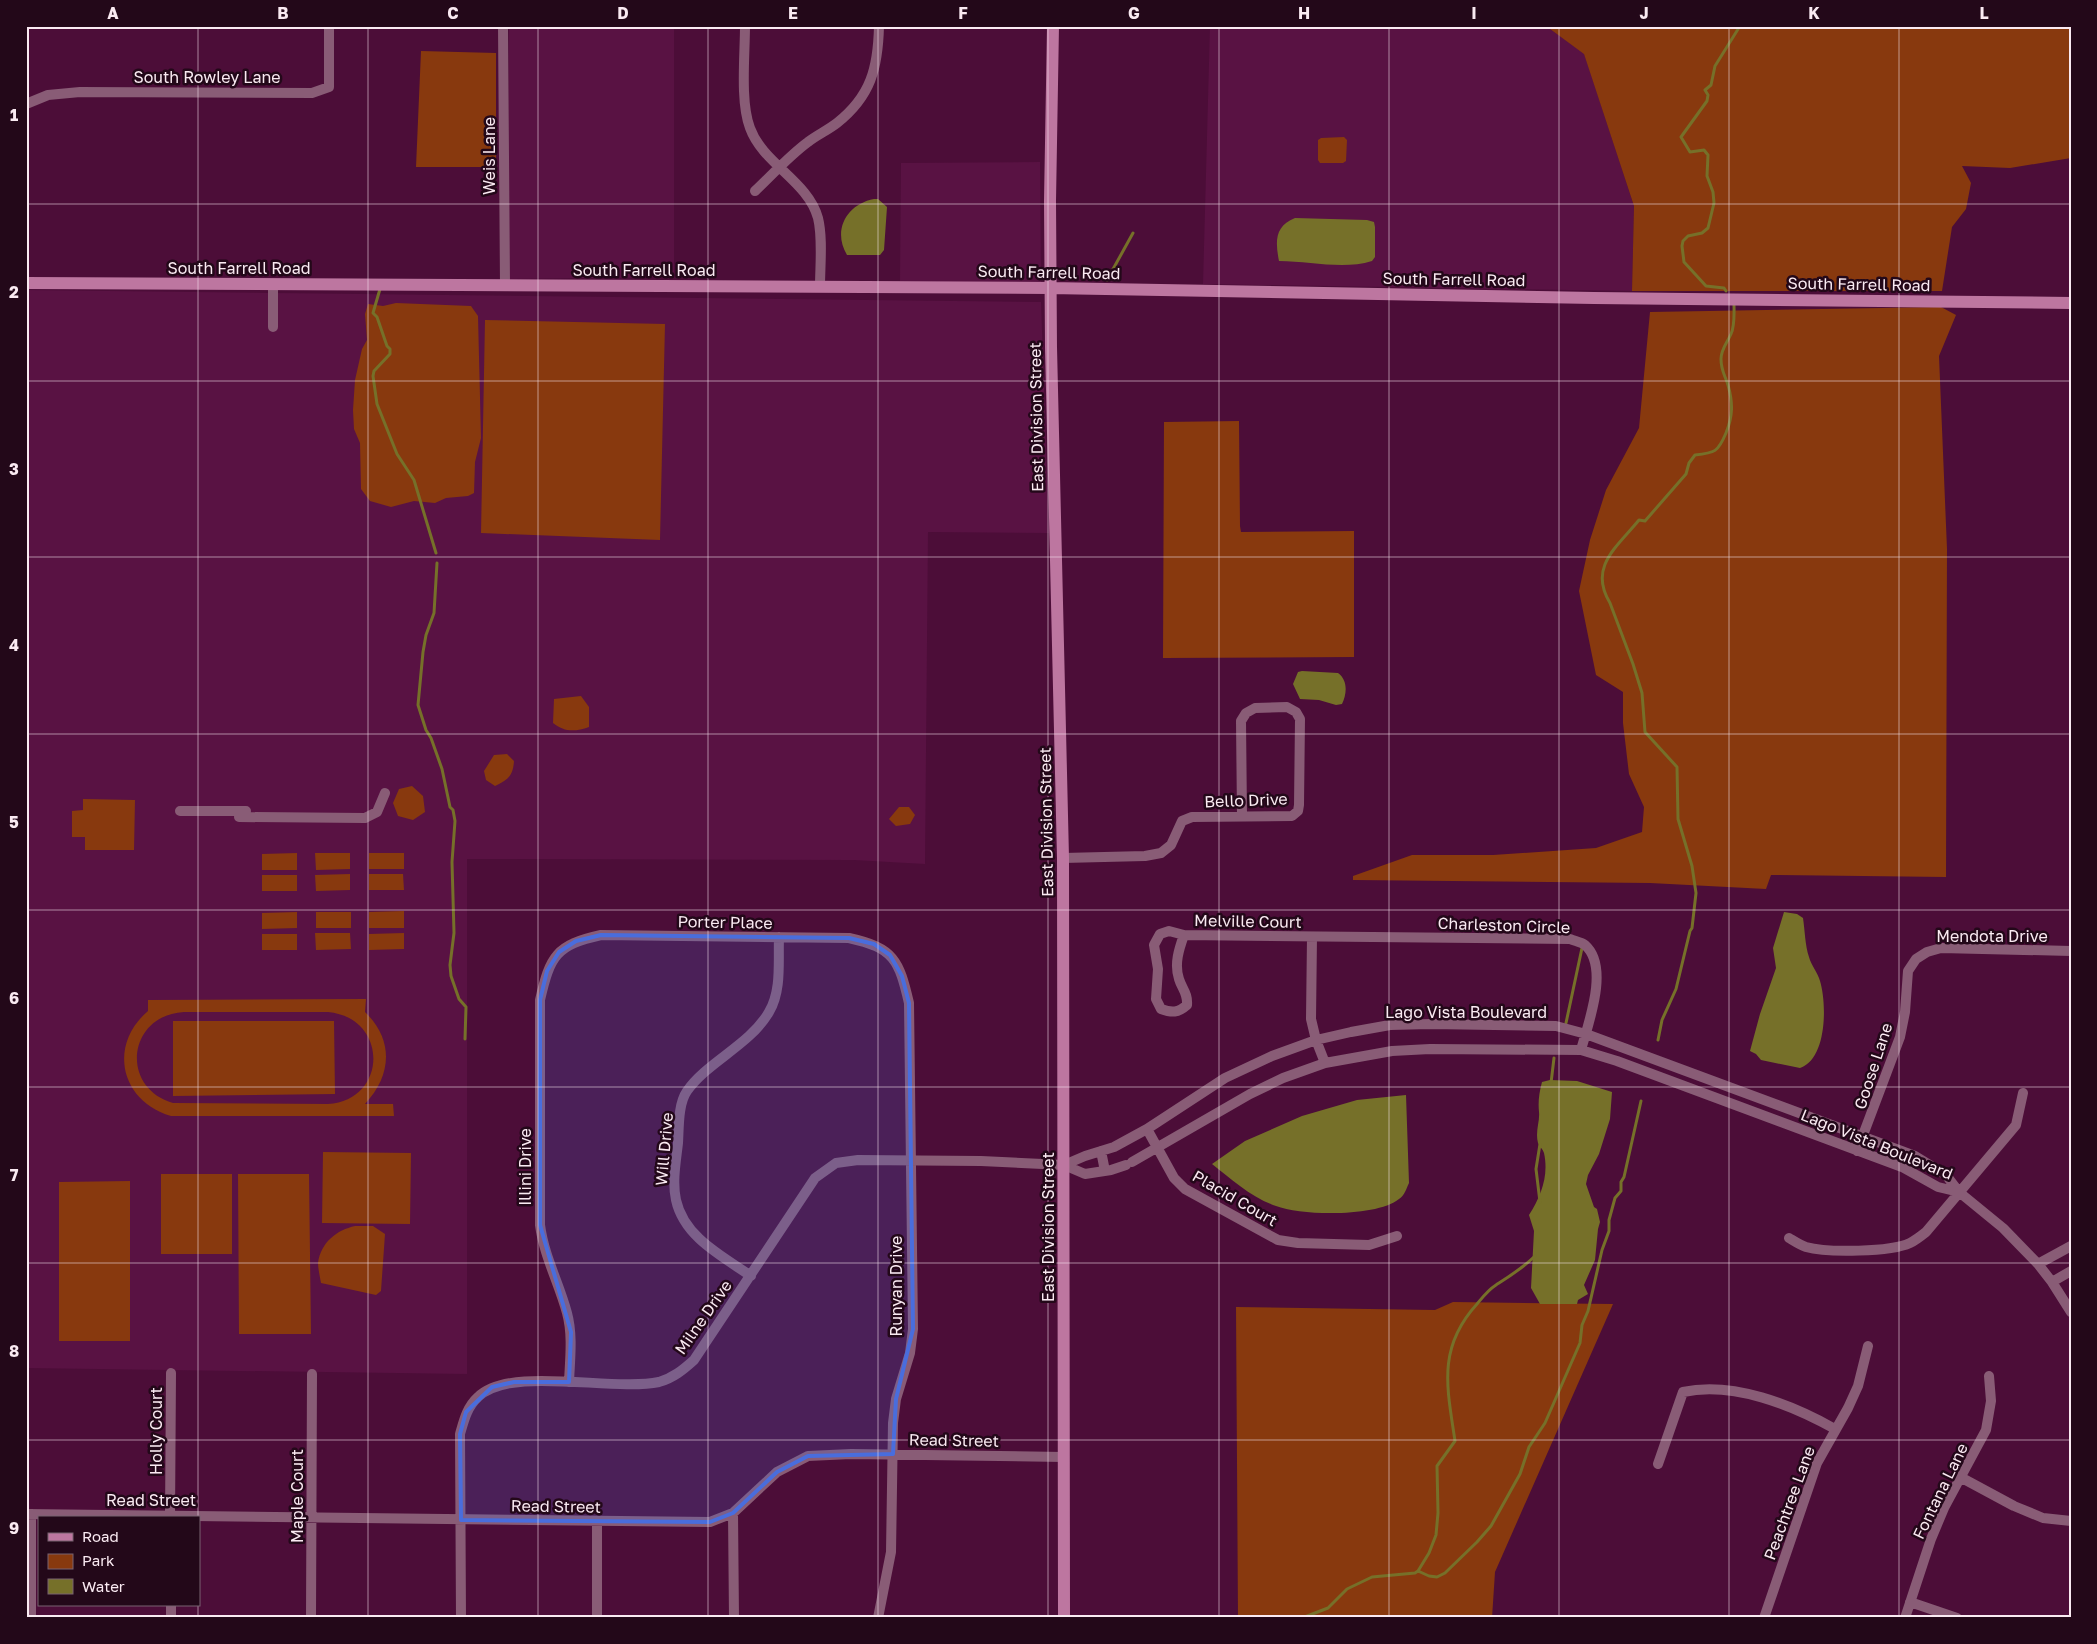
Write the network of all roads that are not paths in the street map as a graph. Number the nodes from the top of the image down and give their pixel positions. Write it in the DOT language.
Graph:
graph roads {
  1 [pos="329,26"];
  2 [pos="503,26"];
  3 [pos="745,26"];
  4 [pos="879,26"];
  5 [pos="1053,26"];
  6 [pos="26,104"];
  7 [pos="780,168"];
  8 [pos="755,191"];
  9 [pos="26,283"];
  10 [pos="273,284"];
  11 [pos="505,285"];
  12 [pos="820,287"];
  13 [pos="1050,288"];
  14 [pos="2071,303"];
  15 [pos="273,328"];
  16 [pos="384,793"];
  17 [pos="180,811"];
  18 [pos="1242,816"];
  19 [pos="1063,858"];
  20 [pos="1184,935"];
  21 [pos="779,937"];
  22 [pos="1312,937"];
  23 [pos="2071,951"];
  24 [pos="559,952"];
  25 [pos="890,955"];
  26 [pos="1916,959"];
  27 [pos="1586,1034"];
  28 [pos="1316,1040"];
  29 [pos="1581,1050"];
  30 [pos="1326,1063"];
  31 [pos="2023,1093"];
  32 [pos="1147,1129"];
  33 [pos="1864,1136"];
  34 [pos="1157,1149"];
  35 [pos="1858,1151"];
  36 [pos="1100,1152"];
  37 [pos="910,1160"];
  38 [pos="1064,1165"];
  39 [pos="1104,1171"];
  40 [pos="1959,1192"];
  41 [pos="1397,1236"];
  42 [pos="1789,1238"];
  43 [pos="2071,1246"];
  44 [pos="2038,1264"];
  45 [pos="2071,1271"];
  46 [pos="751,1276"];
  47 [pos="2052,1282"];
  48 [pos="2071,1312"];
  49 [pos="1868,1346"];
  50 [pos="171,1373"];
  51 [pos="312,1374"];
  52 [pos="1989,1376"];
  53 [pos="570,1382"];
  54 [pos="1835,1429"];
  55 [pos="893,1454"];
  56 [pos="1064,1457"];
  57 [pos="1658,1464"];
  58 [pos="1962,1478"];
  59 [pos="733,1513"];
  60 [pos="28,1514"];
  61 [pos="123,1516"];
  62 [pos="170,1516"];
  63 [pos="312,1516"];
  64 [pos="200,1517"];
  65 [pos="460,1520"];
  66 [pos="2071,1521"];
  67 [pos="597,1522"];
  68 [pos="1910,1602"];
  69 [pos="31,1618"];
  70 [pos="311,1618"];
  71 [pos="461,1618"];
  72 [pos="597,1618"];
  73 [pos="734,1618"];
  74 [pos="878,1618"];
  75 [pos="1064,1618"];
  76 [pos="1764,1618"];
  77 [pos="1905,1618"];
  78 [pos="1957,1618"];
  1 -- 6 [label="street, South Rowley Lane"];
  2 -- 11 [label="street, Weis Lane"];
  3 -- 7 [label="street"];
  4 -- 7 [label="street"];
  5 -- 13 [label="street, East Division Street"];
  7 -- 8 [label="street"];
  7 -- 12 [label="street"];
  9 -- 10 [label="street, South Farrell Road"];
  10 -- 11 [label="street, South Farrell Road"];
  10 -- 15 [label="street"];
  11 -- 12 [label="street, South Farrell Road"];
  12 -- 13 [label="street, South Farrell Road"];
  13 -- 14 [label="street, South Farrell Road"];
  13 -- 19 [label="street, East Division Street"];
  16 -- 17 [label="street"];
  18 -- 18 [label="street, Bello Drive"];
  18 -- 19 [label="street, Bello Drive"];
  19 -- 38 [label="street, East Division Street"];
  20 -- 20 [label="street, Melville Court"];
  20 -- 22 [label="street, Melville Court"];
  21 -- 24 [label="street, Porter Place"];
  21 -- 25 [label="street, Porter Place"];
  21 -- 46 [label="street, Will Drive"];
  22 -- 27 [label="street, Charleston Circle"];
  22 -- 28 [label="street"];
  23 -- 26 [label="street, Mendota Drive"];
  24 -- 53 [label="street, Illini Drive"];
  25 -- 37 [label="street, Runyan Drive"];
  26 -- 33 [label="street, Goose Lane"];
  27 -- 28 [label="street, Lago Vista Boulevard"];
  27 -- 29 [label="street, Charleston Circle"];
  27 -- 33 [label="street, Lago Vista Boulevard"];
  28 -- 30 [label="street"];
  28 -- 32 [label="street, Lago Vista Boulevard"];
  29 -- 30 [label="street, Lago Vista Boulevard"];
  29 -- 35 [label="street, Lago Vista Boulevard"];
  30 -- 34 [label="street, Lago Vista Boulevard"];
  31 -- 40 [label="street"];
  32 -- 34 [label="street, Placid Court"];
  32 -- 36 [label="street, Lago Vista Boulevard"];
  33 -- 35 [label="street, Goose Lane"];
  33 -- 40 [label="street, Lago Vista Boulevard"];
  34 -- 39 [label="street, Lago Vista Boulevard"];
  34 -- 41 [label="street, Placid Court"];
  35 -- 40 [label="street, Lago Vista Boulevard"];
  36 -- 38 [label="street, Lago Vista Boulevard"];
  36 -- 39 [label="street"];
  37 -- 38 [label="street, Milne Drive"];
  37 -- 46 [label="street, Milne Drive"];
  37 -- 55 [label="street, Runyan Drive"];
  38 -- 39 [label="street, Lago Vista Boulevard"];
  38 -- 56 [label="street, East Division Street"];
  40 -- 42 [label="street"];
  40 -- 44 [label="street, Lago Vista Boulevard"];
  43 -- 44 [label="street"];
  44 -- 47 [label="street, Lago Vista Boulevard"];
  45 -- 47 [label="street"];
  46 -- 53 [label="street, Milne Drive"];
  47 -- 48 [label="street, Lago Vista Boulevard"];
  49 -- 54 [label="street, Peachtree Lane"];
  50 -- 62 [label="street, Holly Court"];
  51 -- 63 [label="street, Maple Court"];
  52 -- 58 [label="street, Fontana Lane"];
  53 -- 65 [label="street, Milne Drive"];
  54 -- 57 [label="street"];
  54 -- 76 [label="street, Peachtree Lane"];
  55 -- 56 [label="street, Read Street"];
  55 -- 59 [label="street, Read Street"];
  55 -- 74 [label="street, Runyan Drive"];
  56 -- 75 [label="street, East Division Street"];
  58 -- 66 [label="street"];
  58 -- 68 [label="street, Fontana Lane"];
  59 -- 67 [label="street, Read Street"];
  59 -- 73 [label="street"];
  60 -- 61 [label="street, Read Street"];
  60 -- 69 [label="street"];
  63 -- 64 [label="street, Read Street"];
  63 -- 65 [label="street, Read Street"];
  63 -- 70 [label="street, Maple Court"];
  65 -- 67 [label="street, Read Street"];
  65 -- 71 [label="street, Milne Drive"];
  67 -- 72 [label="street"];
  68 -- 77 [label="street, Fontana Lane"];
  68 -- 78 [label="street"];
}
